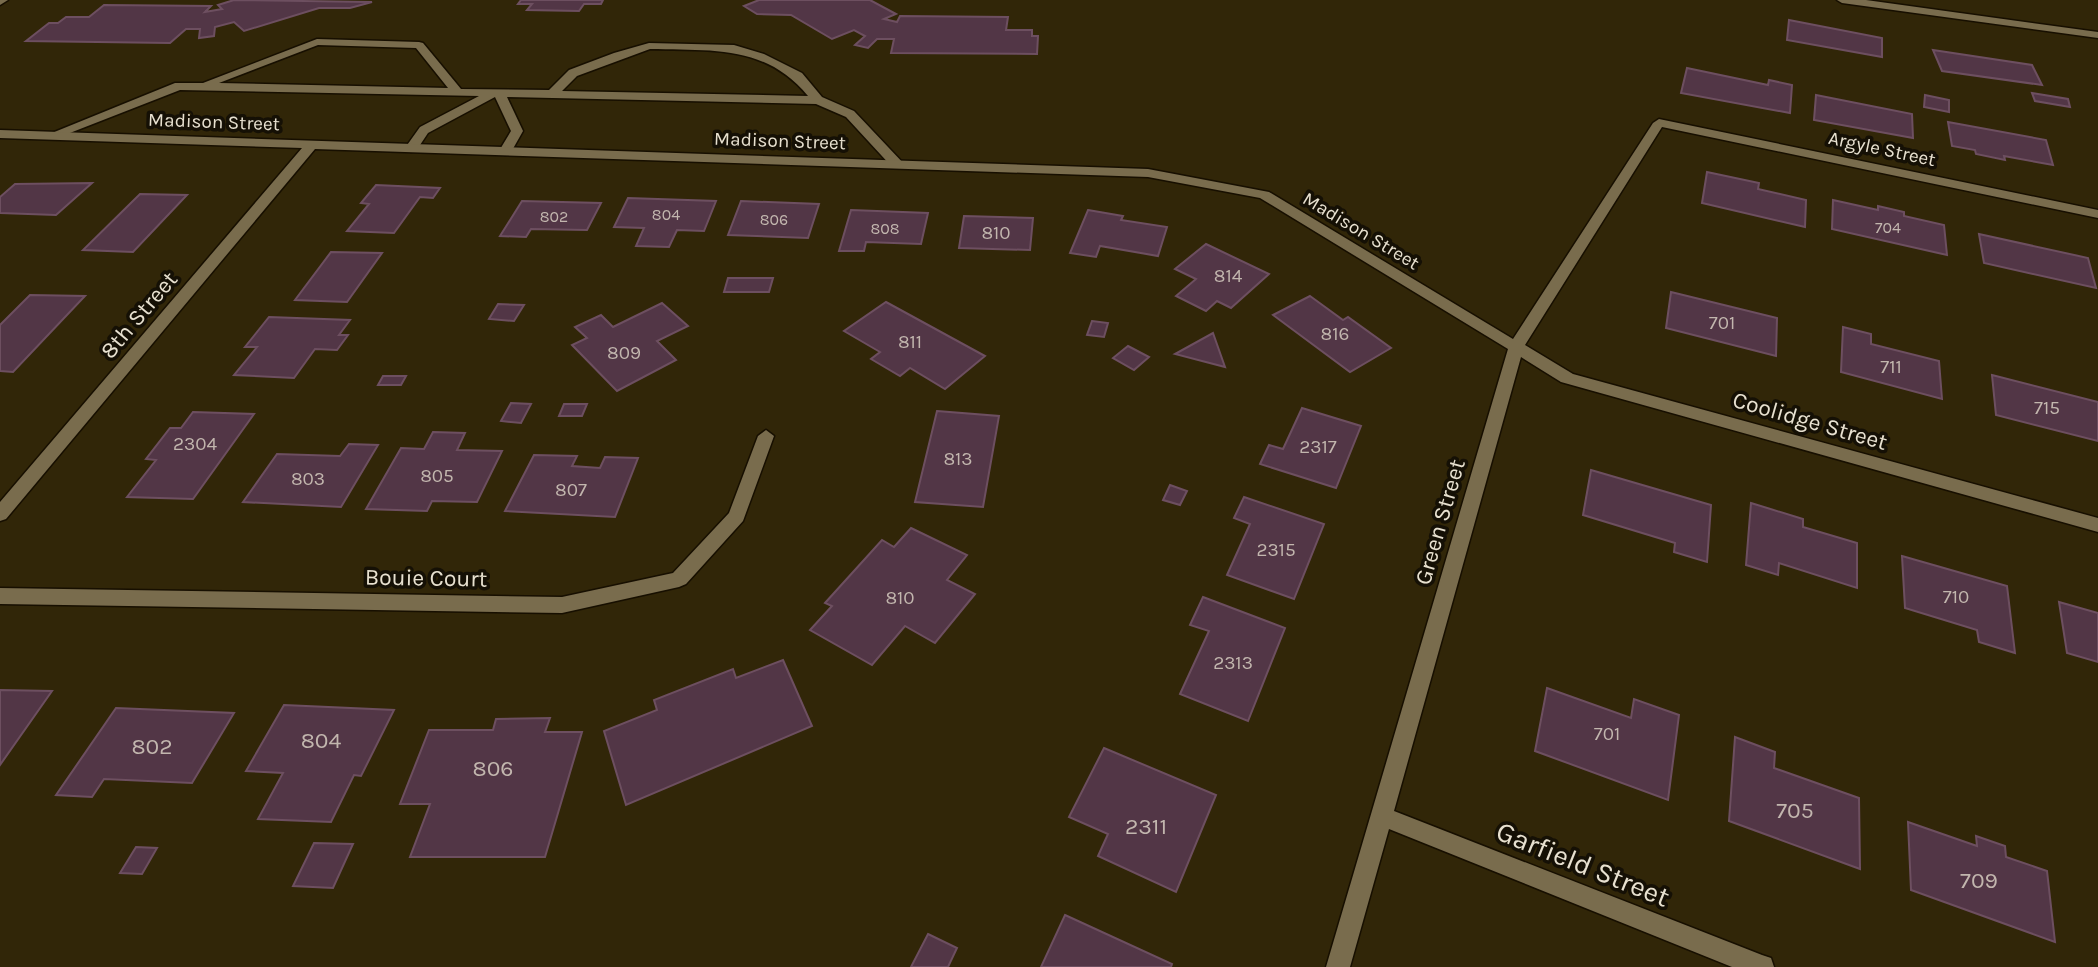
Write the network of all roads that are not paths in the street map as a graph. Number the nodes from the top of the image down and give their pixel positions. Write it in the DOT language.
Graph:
graph roads {
  1 [pos="1842,0"];
  2 [pos="2098,35"];
  3 [pos="200,86"];
  4 [pos="457,91"];
  5 [pos="498,91"];
  6 [pos="553,93"];
  7 [pos="818,100"];
  8 [pos="1659,122"];
  9 [pos="0,134"];
  10 [pos="53,135"];
  11 [pos="312,144"];
  12 [pos="411,148"];
  13 [pos="505,151"];
  14 [pos="898,164"];
  15 [pos="2098,214"];
  16 [pos="1516,347"];
  17 [pos="766,436"];
  18 [pos="0,514"];
  19 [pos="2098,525"];
  20 [pos="0,596"];
  21 [pos="1381,816"];
  22 [pos="1338,967"];
  23 [pos="1762,967"];
  1 -- 2 [label="street"];
  3 -- 4 [label="street"];
  3 -- 4 [label="street"];
  3 -- 10 [label="street"];
  4 -- 5 [label="street"];
  5 -- 6 [label="street"];
  5 -- 12 [label="street"];
  5 -- 13 [label="street"];
  6 -- 7 [label="street"];
  6 -- 7 [label="street"];
  7 -- 14 [label="street"];
  8 -- 15 [label="street, Argyle Street"];
  8 -- 16 [label="street, Green Street"];
  9 -- 10 [label="street, Madison Street"];
  10 -- 11 [label="street, Madison Street"];
  11 -- 12 [label="street, Madison Street"];
  11 -- 18 [label="street, 8th Street"];
  12 -- 13 [label="street, Madison Street"];
  13 -- 14 [label="street, Madison Street"];
  14 -- 16 [label="street, Madison Street"];
  16 -- 19 [label="street, Coolidge Street"];
  16 -- 21 [label="street, Green Street"];
  17 -- 20 [label="street, Bouie Court"];
  21 -- 22 [label="street, Green Street"];
  21 -- 23 [label="street, Garfield Street"];
}
